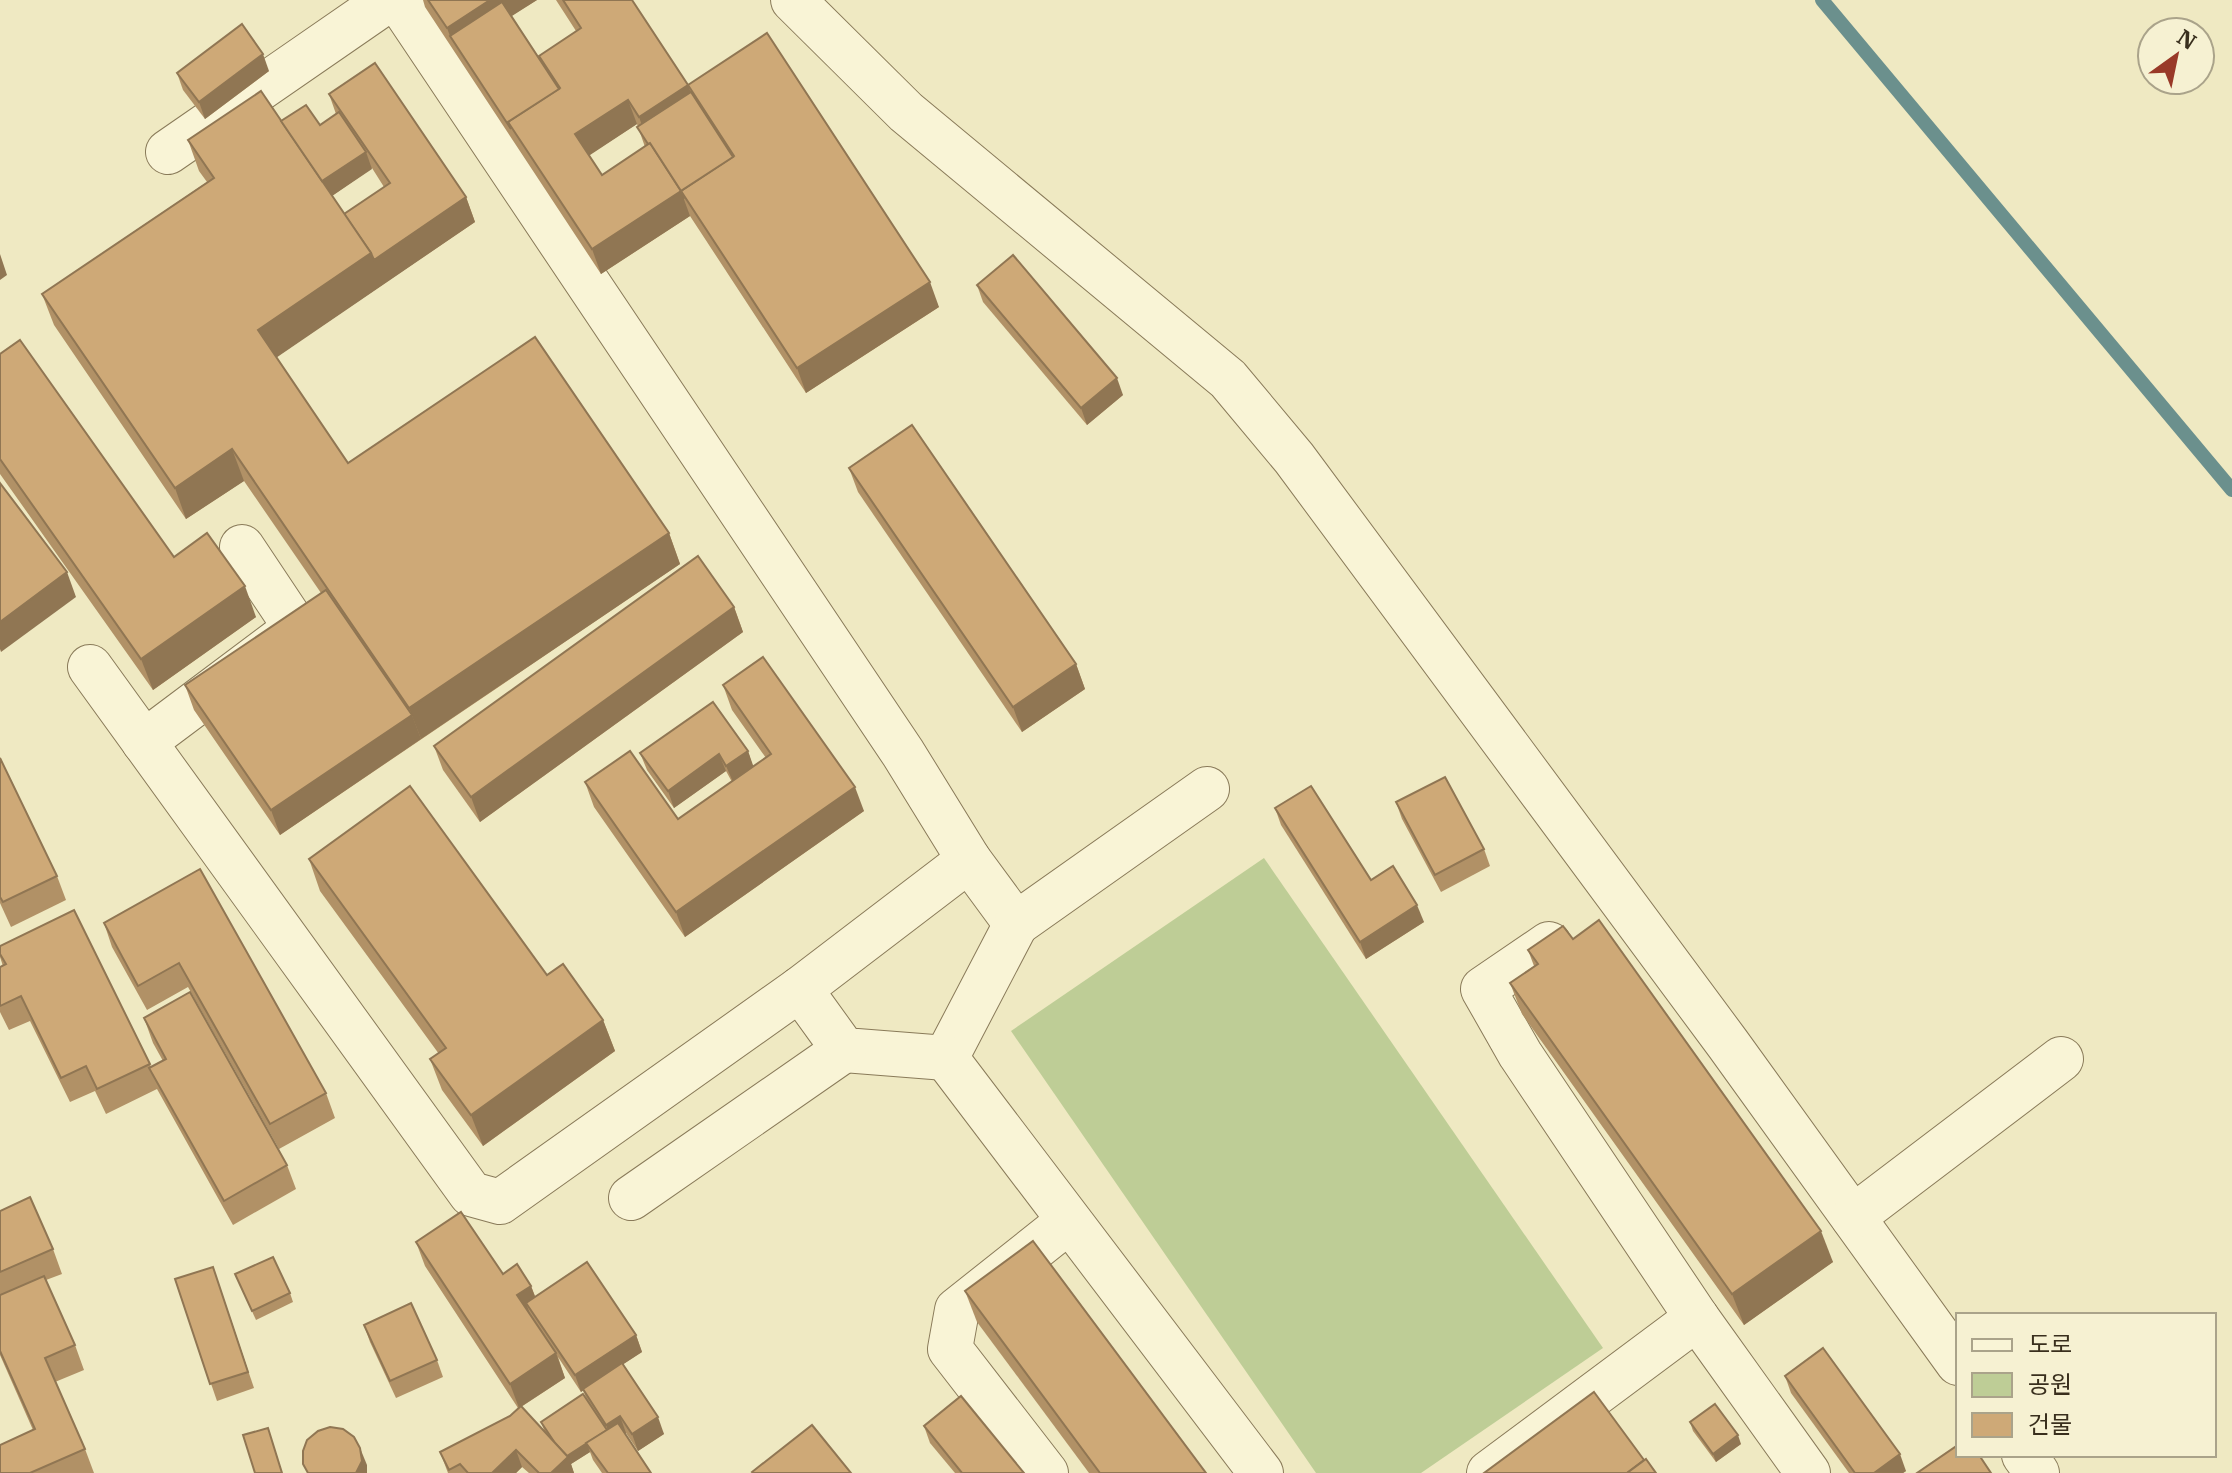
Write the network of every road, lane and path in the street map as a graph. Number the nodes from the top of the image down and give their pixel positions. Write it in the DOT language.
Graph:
graph roads {
  1 [pos="388,0"];
  2 [pos="398,0"];
  3 [pos="793,0"];
  4 [pos="168,152"];
  5 [pos="242,547"];
  6 [pos="90,667"];
  7 [pos="144,742"];
  8 [pos="1207,789"];
  9 [pos="969,860"];
  10 [pos="1016,924"];
  11 [pos="1549,944"];
  12 [pos="800,989"];
  13 [pos="844,1050"];
  14 [pos="946,1058"];
  15 [pos="2061,1059"];
  16 [pos="631,1198"];
  17 [pos="1853,1217"];
  18 [pos="1069,1221"];
  19 [pos="1697,1318"];
  20 [pos="1956,1360"];
  21 [pos="1046,1473"];
  22 [pos="1261,1473"];
  23 [pos="1489,1473"];
  24 [pos="1808,1473"];
  1 -- 4 [label="street"];
  2 -- 9 [label="street"];
  3 -- 17 [label="street"];
  5 -- 7 [label="street"];
  6 -- 7 [label="street"];
  7 -- 12 [label="street"];
  8 -- 10 [label="street"];
  9 -- 10 [label="street"];
  9 -- 12 [label="street"];
  10 -- 14 [label="street"];
  11 -- 19 [label="street"];
  12 -- 13 [label="street"];
  13 -- 14 [label="street"];
  13 -- 16 [label="street"];
  14 -- 18 [label="street"];
  15 -- 17 [label="street"];
  17 -- 20 [label="street"];
  18 -- 21 [label="street"];
  18 -- 22 [label="street"];
  19 -- 23 [label="street"];
  19 -- 24 [label="street"];
}
